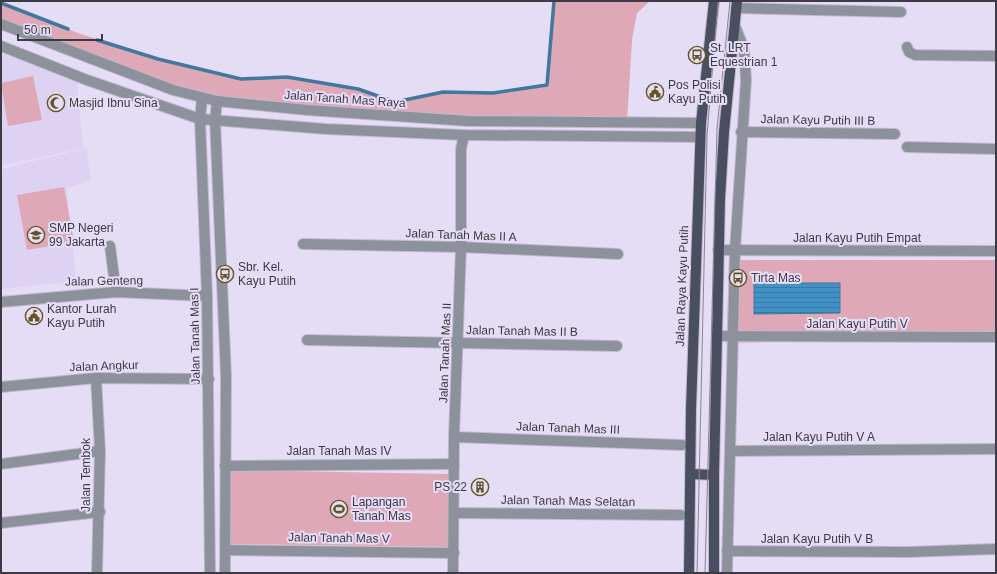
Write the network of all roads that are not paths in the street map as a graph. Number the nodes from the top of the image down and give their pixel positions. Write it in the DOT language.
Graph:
graph roads {
  1 [pos="714,1"];
  2 [pos="737,5"];
  3 [pos="901,12"];
  4 [pos="1,24"];
  5 [pos="734,26"];
  6 [pos="1,46"];
  7 [pos="907,47"];
  8 [pos="996,56"];
  9 [pos="202,99"];
  10 [pos="217,101"];
  11 [pos="200,119"];
  12 [pos="215,120"];
  13 [pos="700,123"];
  14 [pos="741,132"];
  15 [pos="895,134"];
  16 [pos="464,135"];
  17 [pos="700,137"];
  18 [pos="907,147"];
  19 [pos="996,149"];
  20 [pos="303,244"];
  21 [pos="110,246"];
  22 [pos="461,247"];
  23 [pos="718,250"];
  24 [pos="735,250"];
  25 [pos="996,251"];
  26 [pos="618,254"];
  27 [pos="116,292"];
  28 [pos="207,296"];
  29 [pos="1,302"];
  30 [pos="717,336"];
  31 [pos="732,337"];
  32 [pos="996,337"];
  33 [pos="307,340"];
  34 [pos="459,343"];
  35 [pos="617,346"];
  36 [pos="96,378"];
  37 [pos="209,379"];
  38 [pos="1,387"];
  39 [pos="454,437"];
  40 [pos="682,445"];
  41 [pos="996,449"];
  42 [pos="100,450"];
  43 [pos="730,450"];
  44 [pos="1,464"];
  45 [pos="454,464"];
  46 [pos="225,466"];
  47 [pos="691,474"];
  48 [pos="714,475"];
  49 [pos="100,512"];
  50 [pos="455,513"];
  51 [pos="681,515"];
  52 [pos="1,523"];
  53 [pos="996,548"];
  54 [pos="225,550"];
  55 [pos="727,551"];
  56 [pos="454,552"];
  57 [pos="95,573"];
  58 [pos="210,573"];
  59 [pos="225,573"];
  60 [pos="453,573"];
  61 [pos="689,573"];
  62 [pos="714,573"];
  63 [pos="727,573"];
  1 -- 13 [label="main road, Jalan Raya Kayu Putih"];
  2 -- 3 [label="street"];
  2 -- 5 [label="main road"];
  4 -- 9 [label="street, Jalan Tanah Mas Raya"];
  5 -- 14 [label="street"];
  5 -- 23 [label="main road"];
  6 -- 11 [label="street"];
  7 -- 8 [label="street"];
  9 -- 10 [label="street, Jalan Tanah Mas Raya"];
  9 -- 11 [label="street, Jalan Tanah Mas I"];
  10 -- 12 [label="street"];
  10 -- 13 [label="street, Jalan Tanah Mas Raya"];
  11 -- 12 [label="street"];
  11 -- 28 [label="street, Jalan Tanah Mas I"];
  12 -- 16 [label="street"];
  12 -- 46 [label="street"];
  13 -- 17 [label="main road, Jalan Raya Kayu Putih"];
  14 -- 15 [label="street, Jalan Kayu Putih III B"];
  14 -- 24 [label="street"];
  16 -- 17 [label="street"];
  16 -- 22 [label="street, Jalan Tanah Mas II"];
  17 -- 47 [label="main road, Jalan Raya Kayu Putih"];
  18 -- 19 [label="street"];
  20 -- 22 [label="street, Jalan Tanah Mas II A"];
  21 -- 27 [label="street"];
  22 -- 26 [label="street, Jalan Tanah Mas II A"];
  22 -- 34 [label="street, Jalan Tanah Mas II"];
  23 -- 24 [label="street, Jalan Kayu Putih Empat"];
  23 -- 30 [label="main road"];
  24 -- 25 [label="street, Jalan Kayu Putih Empat"];
  24 -- 31 [label="street"];
  27 -- 28 [label="street, Jalan Genteng"];
  27 -- 29 [label="street, Jalan Genteng"];
  28 -- 37 [label="street, Jalan Tanah Mas I"];
  30 -- 31 [label="street, Jalan Kayu Putih V"];
  30 -- 48 [label="main road"];
  31 -- 32 [label="street, Jalan Kayu Putih V"];
  31 -- 43 [label="street"];
  33 -- 34 [label="street, Jalan Tanah Mas II B"];
  34 -- 35 [label="street, Jalan Tanah Mas II B"];
  34 -- 39 [label="street, Jalan Tanah Mas II"];
  36 -- 37 [label="street, Jalan Angkur"];
  36 -- 38 [label="street, Jalan Angkur"];
  36 -- 42 [label="street, Jalan Tembok"];
  37 -- 58 [label="street, Jalan Tanah Mas I"];
  39 -- 40 [label="street, Jalan Tanah Mas III"];
  39 -- 45 [label="street, Jalan Tanah Mas II"];
  41 -- 43 [label="street, Jalan Kayu Putih V A"];
  42 -- 44 [label="street"];
  42 -- 49 [label="street, Jalan Tembok"];
  43 -- 55 [label="street"];
  45 -- 46 [label="street, Jalan Tanah Mas IV"];
  45 -- 50 [label="street, Jalan Tanah Mas II"];
  46 -- 54 [label="street"];
  47 -- 48 [label="main road"];
  47 -- 61 [label="main road, Jalan Raya Kayu Putih"];
  48 -- 62 [label="main road"];
  49 -- 52 [label="street"];
  49 -- 57 [label="street, Jalan Tembok"];
  50 -- 51 [label="street, Jalan Tanah Mas Selatan"];
  50 -- 56 [label="street, Jalan Tanah Mas II"];
  53 -- 55 [label="street, Jalan Kayu Putih V B"];
  54 -- 56 [label="street, Jalan Tanah Mas V"];
  54 -- 59 [label="street"];
  55 -- 63 [label="street"];
  56 -- 60 [label="street, Jalan Tanah Mas II"];
}
